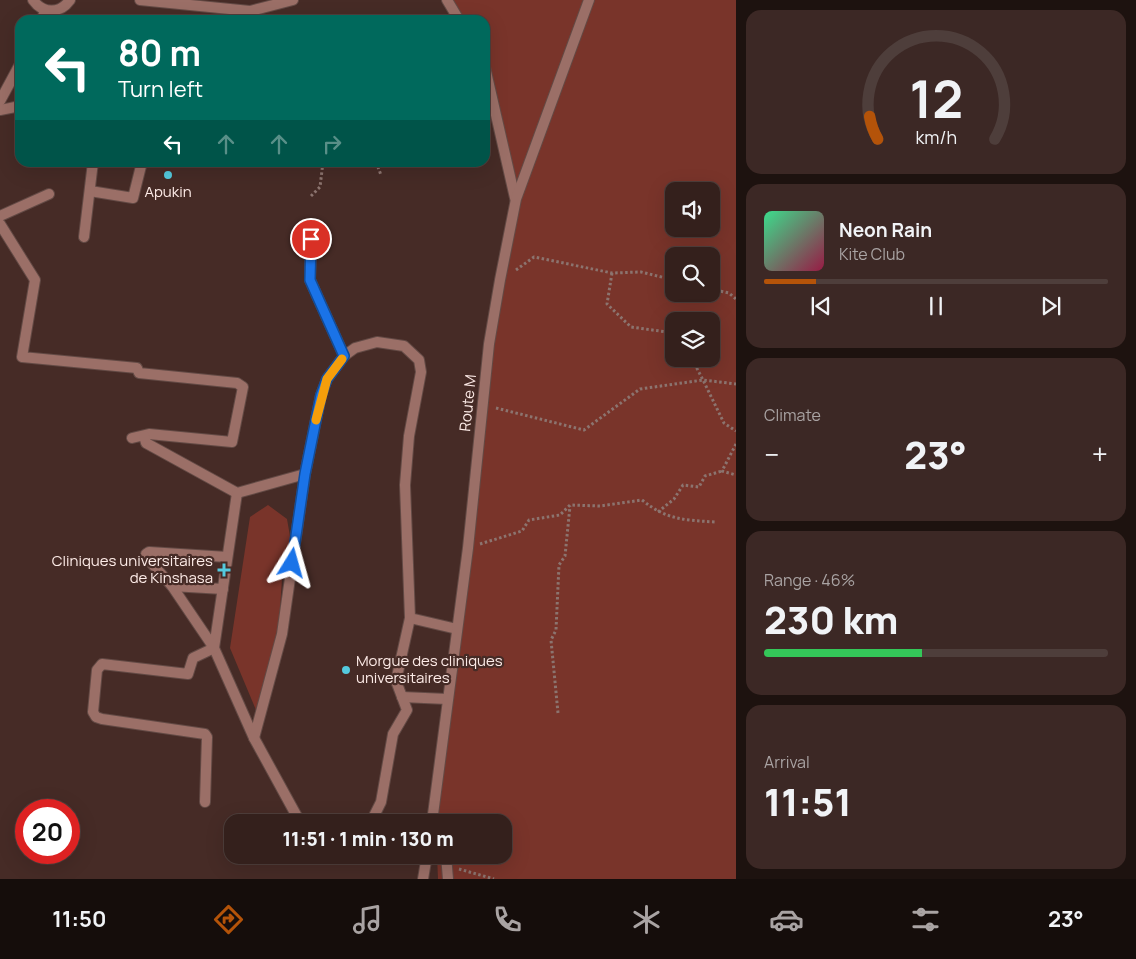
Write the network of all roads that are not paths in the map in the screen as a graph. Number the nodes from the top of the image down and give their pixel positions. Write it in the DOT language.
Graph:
graph roads {
  1 [pos="33,0"];
  2 [pos="70,0"];
  3 [pos="140,0"];
  4 [pos="293,0"];
  5 [pos="447,0"];
  6 [pos="589,0"];
  7 [pos="44,15"];
  8 [pos="247,15"];
  9 [pos="455,15"];
  10 [pos="15,73"];
  11 [pos="490,88"];
  12 [pos="0,100"];
  13 [pos="15,107"];
  14 [pos="0,110"];
  15 [pos="92,167"];
  16 [pos="141,167"];
  17 [pos="90,191"];
  18 [pos="49,194"];
  19 [pos="516,199"];
  20 [pos="0,216"];
  21 [pos="0,224"];
  22 [pos="84,237"];
  23 [pos="311,239"];
  24 [pos="344,356"];
  25 [pos="144,436"];
  26 [pos="132,438"];
  27 [pos="305,474"];
  28 [pos="237,493"];
  29 [pos="226,557"];
  30 [pos="172,586"];
  31 [pos="223,589"];
  32 [pos="410,618"];
  33 [pos="457,629"];
  34 [pos="214,648"];
  35 [pos="402,697"];
  36 [pos="447,699"];
  37 [pos="254,738"];
  38 [pos="436,799"];
  39 [pos="205,802"];
  40 [pos="296,814"];
  41 [pos="375,814"];
  42 [pos="433,814"];
  43 [pos="439,814"];
  44 [pos="426,864"];
  45 [pos="448,864"];
  46 [pos="423,879"];
  47 [pos="448,879"];
  1 -- 7 [label="lane"];
  2 -- 7 [label="lane"];
  3 -- 8 [label="lane"];
  4 -- 8 [label="lane"];
  5 -- 9 [label="lane"];
  6 -- 19 [label="lane, Route M"];
  10 -- 12 [label="lane"];
  11 -- 19 [label="lane"];
  13 -- 14 [label="lane"];
  15 -- 17 [label="lane"];
  16 -- 17 [label="lane"];
  17 -- 22 [label="lane"];
  18 -- 20 [label="lane"];
  19 -- 33 [label="lane, Route M"];
  21 -- 25 [label="lane"];
  23 -- 24 [label="lane"];
  24 -- 27 [label="lane"];
  24 -- 32 [label="lane"];
  25 -- 26 [label="lane"];
  25 -- 28 [label="lane"];
  27 -- 28 [label="lane"];
  27 -- 37 [label="lane"];
  28 -- 29 [label="lane"];
  29 -- 30 [label="lane"];
  29 -- 31 [label="lane"];
  30 -- 31 [label="lane"];
  30 -- 34 [label="lane"];
  31 -- 34 [label="lane"];
  32 -- 33 [label="lane"];
  32 -- 35 [label="lane"];
  33 -- 36 [label="lane, Route M"];
  34 -- 37 [label="lane"];
  34 -- 39 [label="lane"];
  35 -- 36 [label="lane"];
  35 -- 41 [label="lane"];
  36 -- 38 [label="lane, Route M"];
  37 -- 40 [label="lane"];
  38 -- 42 [label="lane, Route M"];
  38 -- 43 [label="lane"];
  44 -- 46 [label="lane"];
  45 -- 47 [label="lane"];
}
